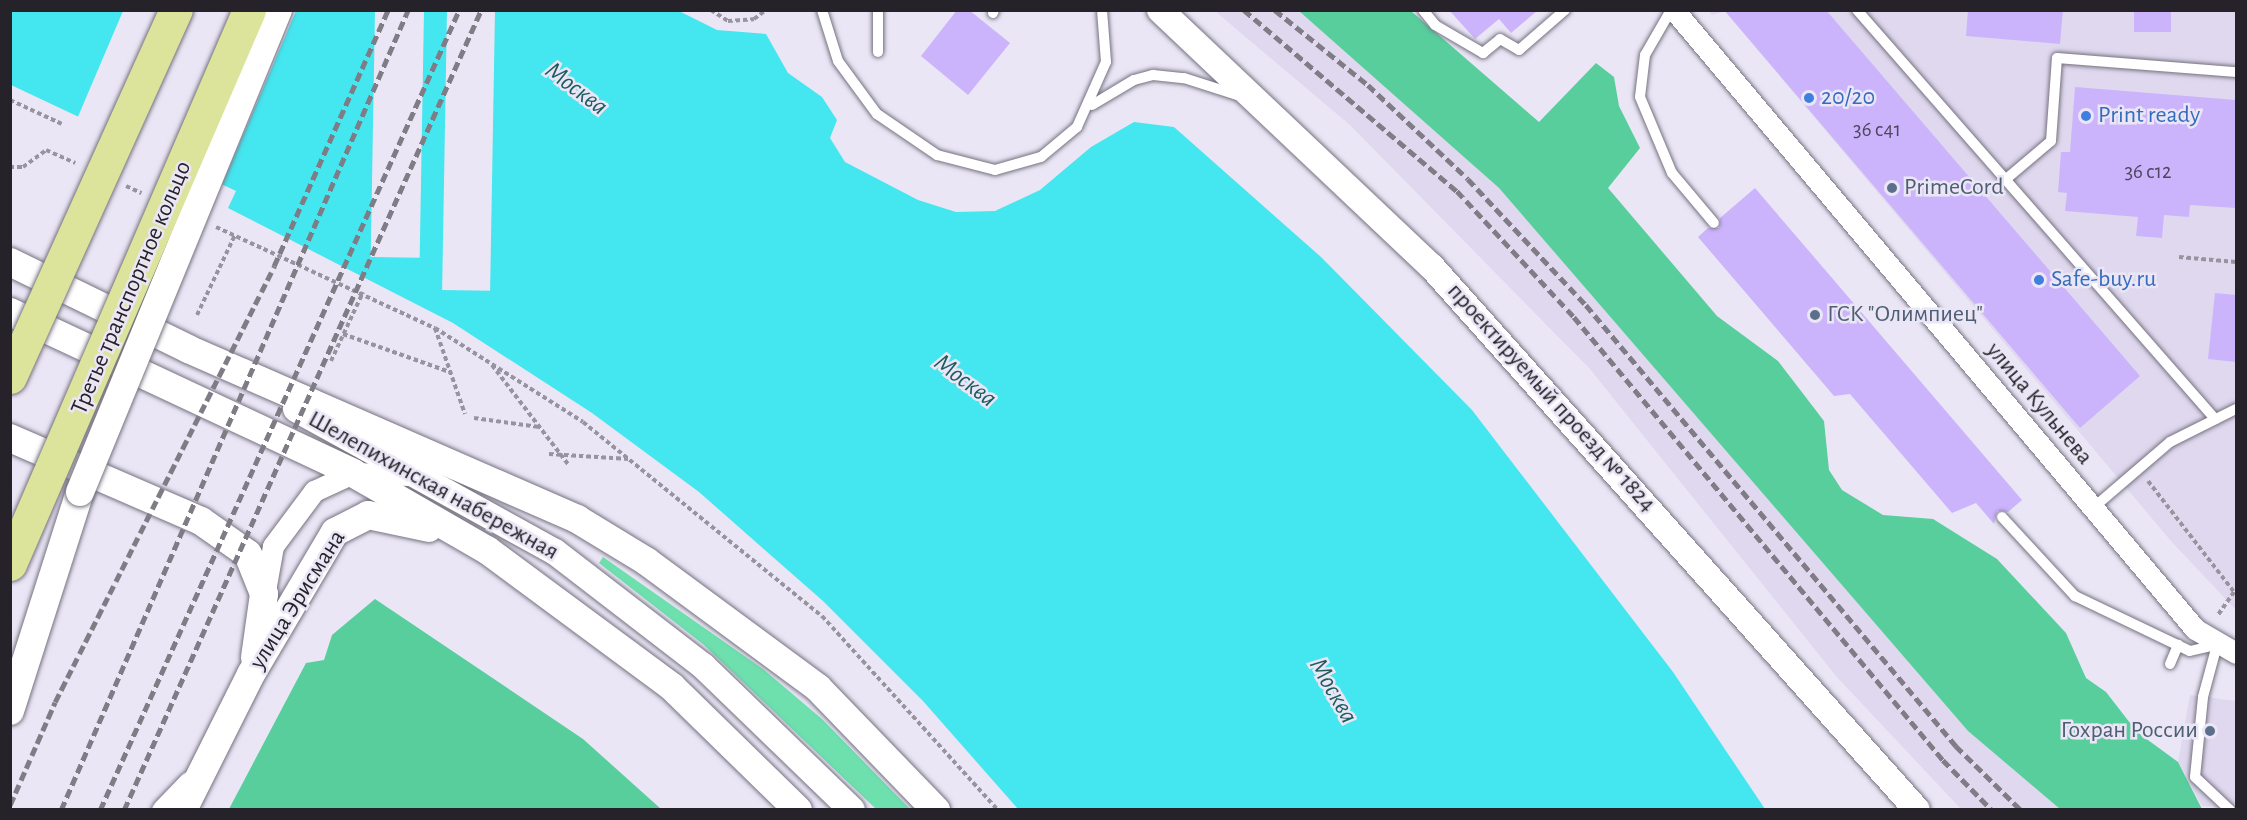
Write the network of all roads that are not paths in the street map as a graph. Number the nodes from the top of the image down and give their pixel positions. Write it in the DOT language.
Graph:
graph roads {
  1 [pos="176,10"];
  2 [pos="249,10"];
  3 [pos="278,10"];
  4 [pos="822,10"];
  5 [pos="878,10"];
  6 [pos="1102,10"];
  7 [pos="1160,10"];
  8 [pos="1423,10"];
  9 [pos="1565,10"];
  10 [pos="1673,10"];
  11 [pos="1857,10"];
  12 [pos="878,52"];
  13 [pos="2236,72"];
  14 [pos="1264,104"];
  15 [pos="1090,107"];
  16 [pos="102,180"];
  17 [pos="2005,180"];
  18 [pos="1714,223"];
  19 [pos="10,262"];
  20 [pos="10,312"];
  21 [pos="188,349"];
  22 [pos="10,351"];
  23 [pos="10,377"];
  24 [pos="2236,409"];
  25 [pos="2215,419"];
  26 [pos="10,438"];
  27 [pos="353,473"];
  28 [pos="421,477"];
  29 [pos="2093,508"];
  30 [pos="2002,517"];
  31 [pos="487,550"];
  32 [pos="10,564"];
  33 [pos="264,594"];
  34 [pos="2178,645"];
  35 [pos="2227,649"];
  36 [pos="2170,664"];
  37 [pos="251,674"];
  38 [pos="10,711"];
  39 [pos="212,755"];
  40 [pos="162,810"];
  41 [pos="183,810"];
  42 [pos="798,810"];
  43 [pos="852,810"];
  44 [pos="936,810"];
  45 [pos="1917,810"];
  46 [pos="2230,810"];
  1 -- 16 [label="main road, bridge"];
  2 -- 32 [label="main road, Третье транспортное кольцо, bridge"];
  3 -- 38 [label="main road, bridge"];
  4 -- 15 [label="lane"];
  5 -- 12 [label="lane"];
  6 -- 15 [label="lane"];
  7 -- 14 [label="street, проектируемый проезд № 1824"];
  8 -- 9 [label="lane"];
  10 -- 18 [label="lane"];
  10 -- 29 [label="street, улица Кульнева"];
  11 -- 17 [label="lane"];
  13 -- 17 [label="lane"];
  14 -- 15 [label="lane"];
  14 -- 45 [label="street, проектируемый проезд № 1824"];
  16 -- 22 [label="main road, bridge"];
  16 -- 23 [label="main road, bridge"];
  17 -- 25 [label="lane"];
  19 -- 21 [label="main road"];
  20 -- 27 [label="main road, Шелепихинская набережная"];
  21 -- 28 [label="street, Шелепихинская набережная"];
  21 -- 44 [label="main road"];
  24 -- 25 [label="lane"];
  25 -- 29 [label="lane"];
  26 -- 33 [label="main road"];
  27 -- 28 [label="street"];
  27 -- 31 [label="main road, Шелепихинская набережная"];
  27 -- 33 [label="street"];
  28 -- 43 [label="street, Шелепихинская набережная"];
  29 -- 35 [label="street, улица Кульнева"];
  30 -- 34 [label="lane"];
  31 -- 37 [label="main road, улица Эрисмана"];
  31 -- 42 [label="main road, Шелепихинская набережная"];
  33 -- 37 [label="main road"];
  34 -- 35 [label="lane"];
  34 -- 36 [label="lane"];
  35 -- 46 [label="lane"];
  37 -- 39 [label="main road, улица Эрисмана"];
  39 -- 40 [label="street"];
  39 -- 41 [label="main road, улица Эрисмана"];
}
